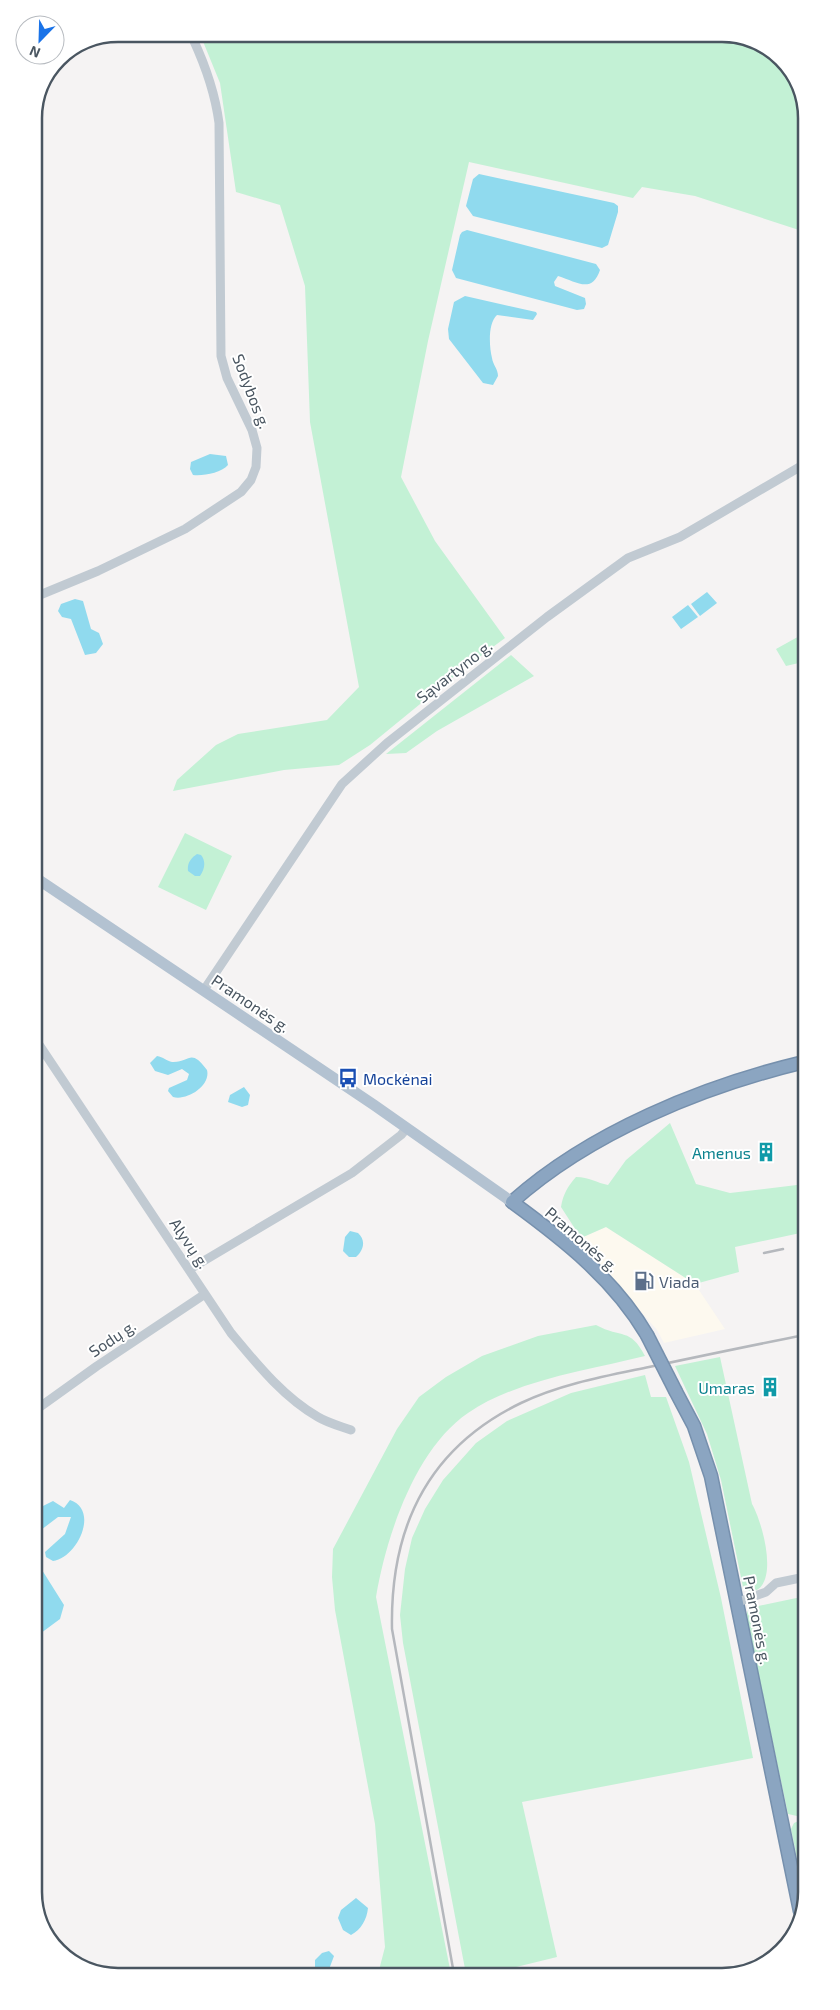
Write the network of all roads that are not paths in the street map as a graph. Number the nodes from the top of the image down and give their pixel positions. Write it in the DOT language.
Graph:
graph roads {
  1 [pos="194,42"];
  2 [pos="798,468"];
  3 [pos="43,594"];
  4 [pos="43,882"];
  5 [pos="204,990"];
  6 [pos="42,1050"];
  7 [pos="798,1064"];
  8 [pos="407,1128"];
  9 [pos="512,1202"];
  10 [pos="190,1269"];
  11 [pos="205,1294"];
  12 [pos="42,1406"];
  13 [pos="351,1430"];
  14 [pos="798,1579"];
  15 [pos="738,1602"];
  16 [pos="797,1898"];
  1 -- 3 [label="street, Sodybos g."];
  2 -- 5 [label="street, Sąvartyno g."];
  4 -- 5 [label="main road, Pramonės g."];
  5 -- 8 [label="main road, Pramonės g."];
  6 -- 10 [label="street, Alyvų g."];
  7 -- 9 [label="highway"];
  8 -- 9 [label="main road, Pramonės g."];
  8 -- 10 [label="street"];
  9 -- 15 [label="highway, Pramonės g., bridge"];
  10 -- 11 [label="street, Alyvų g."];
  11 -- 12 [label="street, Sodų g."];
  11 -- 13 [label="street, Alyvų g."];
  14 -- 15 [label="street"];
  15 -- 16 [label="highway, Pramonės g."];
}
